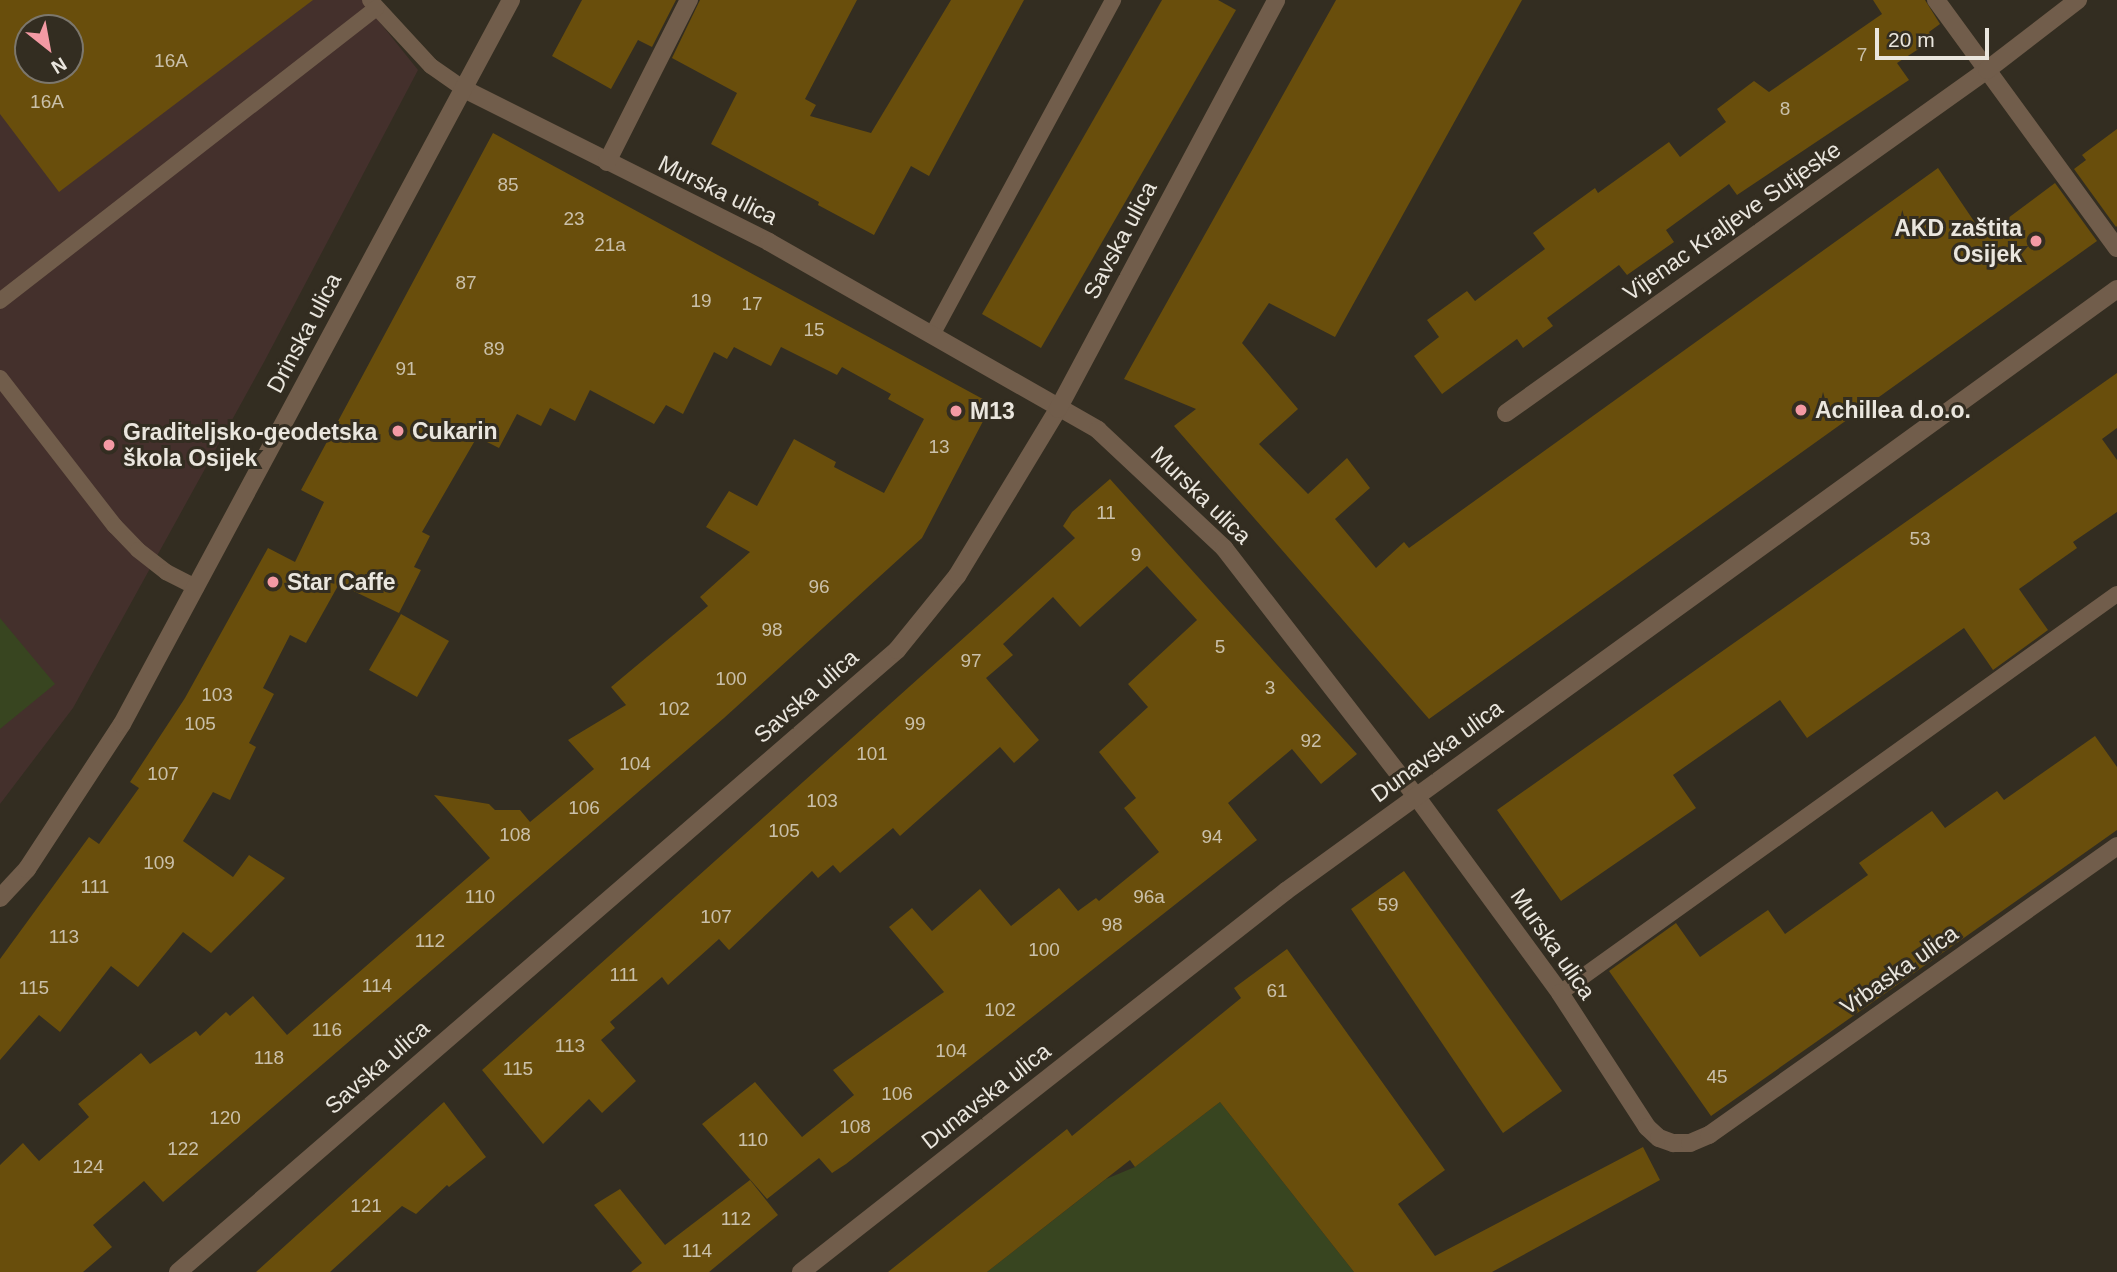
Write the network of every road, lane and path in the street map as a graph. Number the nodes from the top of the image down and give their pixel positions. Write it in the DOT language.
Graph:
graph roads {
  1 [pos="511,0"];
  2 [pos="689,0"];
  3 [pos="1113,0"];
  4 [pos="1276,0"];
  5 [pos="1936,0"];
  6 [pos="2078,0"];
  7 [pos="373,4"];
  8 [pos="1987,70"];
  9 [pos="464,89"];
  10 [pos="607,162"];
  11 [pos="2117,248"];
  12 [pos="2117,289"];
  13 [pos="0,301"];
  14 [pos="932,334"];
  15 [pos="0,378"];
  16 [pos="1058,409"];
  17 [pos="1506,413"];
  18 [pos="195,587"];
  19 [pos="2117,594"];
  20 [pos="1416,796"];
  21 [pos="2117,845"];
  22 [pos="0,898"];
  23 [pos="1560,993"];
  24 [pos="1709,1135"];
  25 [pos="178,1272"];
  26 [pos="801,1272"];
  1 -- 9 [label="street, Drinska ulica"];
  2 -- 10 [label="street"];
  3 -- 14 [label="lane"];
  4 -- 16 [label="street, Savska ulica"];
  5 -- 8 [label="street"];
  6 -- 8 [label="street, Vijenac Kraljeve Sutjeske"];
  7 -- 9 [label="lane"];
  7 -- 13 [label="lane"];
  8 -- 11 [label="street"];
  8 -- 17 [label="street, Vijenac Kraljeve Sutjeske"];
  9 -- 10 [label="street, Murska ulica"];
  9 -- 18 [label="street, Drinska ulica"];
  10 -- 14 [label="street, Murska ulica"];
  12 -- 20 [label="street, Dunavska ulica"];
  14 -- 16 [label="street, Murska ulica"];
  15 -- 18 [label="lane"];
  16 -- 20 [label="street, Murska ulica"];
  16 -- 25 [label="street, Savska ulica"];
  18 -- 22 [label="street, Drinska ulica"];
  19 -- 23 [label="lane"];
  20 -- 23 [label="street, Murska ulica"];
  20 -- 26 [label="street, Dunavska ulica"];
  21 -- 24 [label="street, Vrbaska ulica"];
  23 -- 24 [label="street, Murska ulica"];
}
